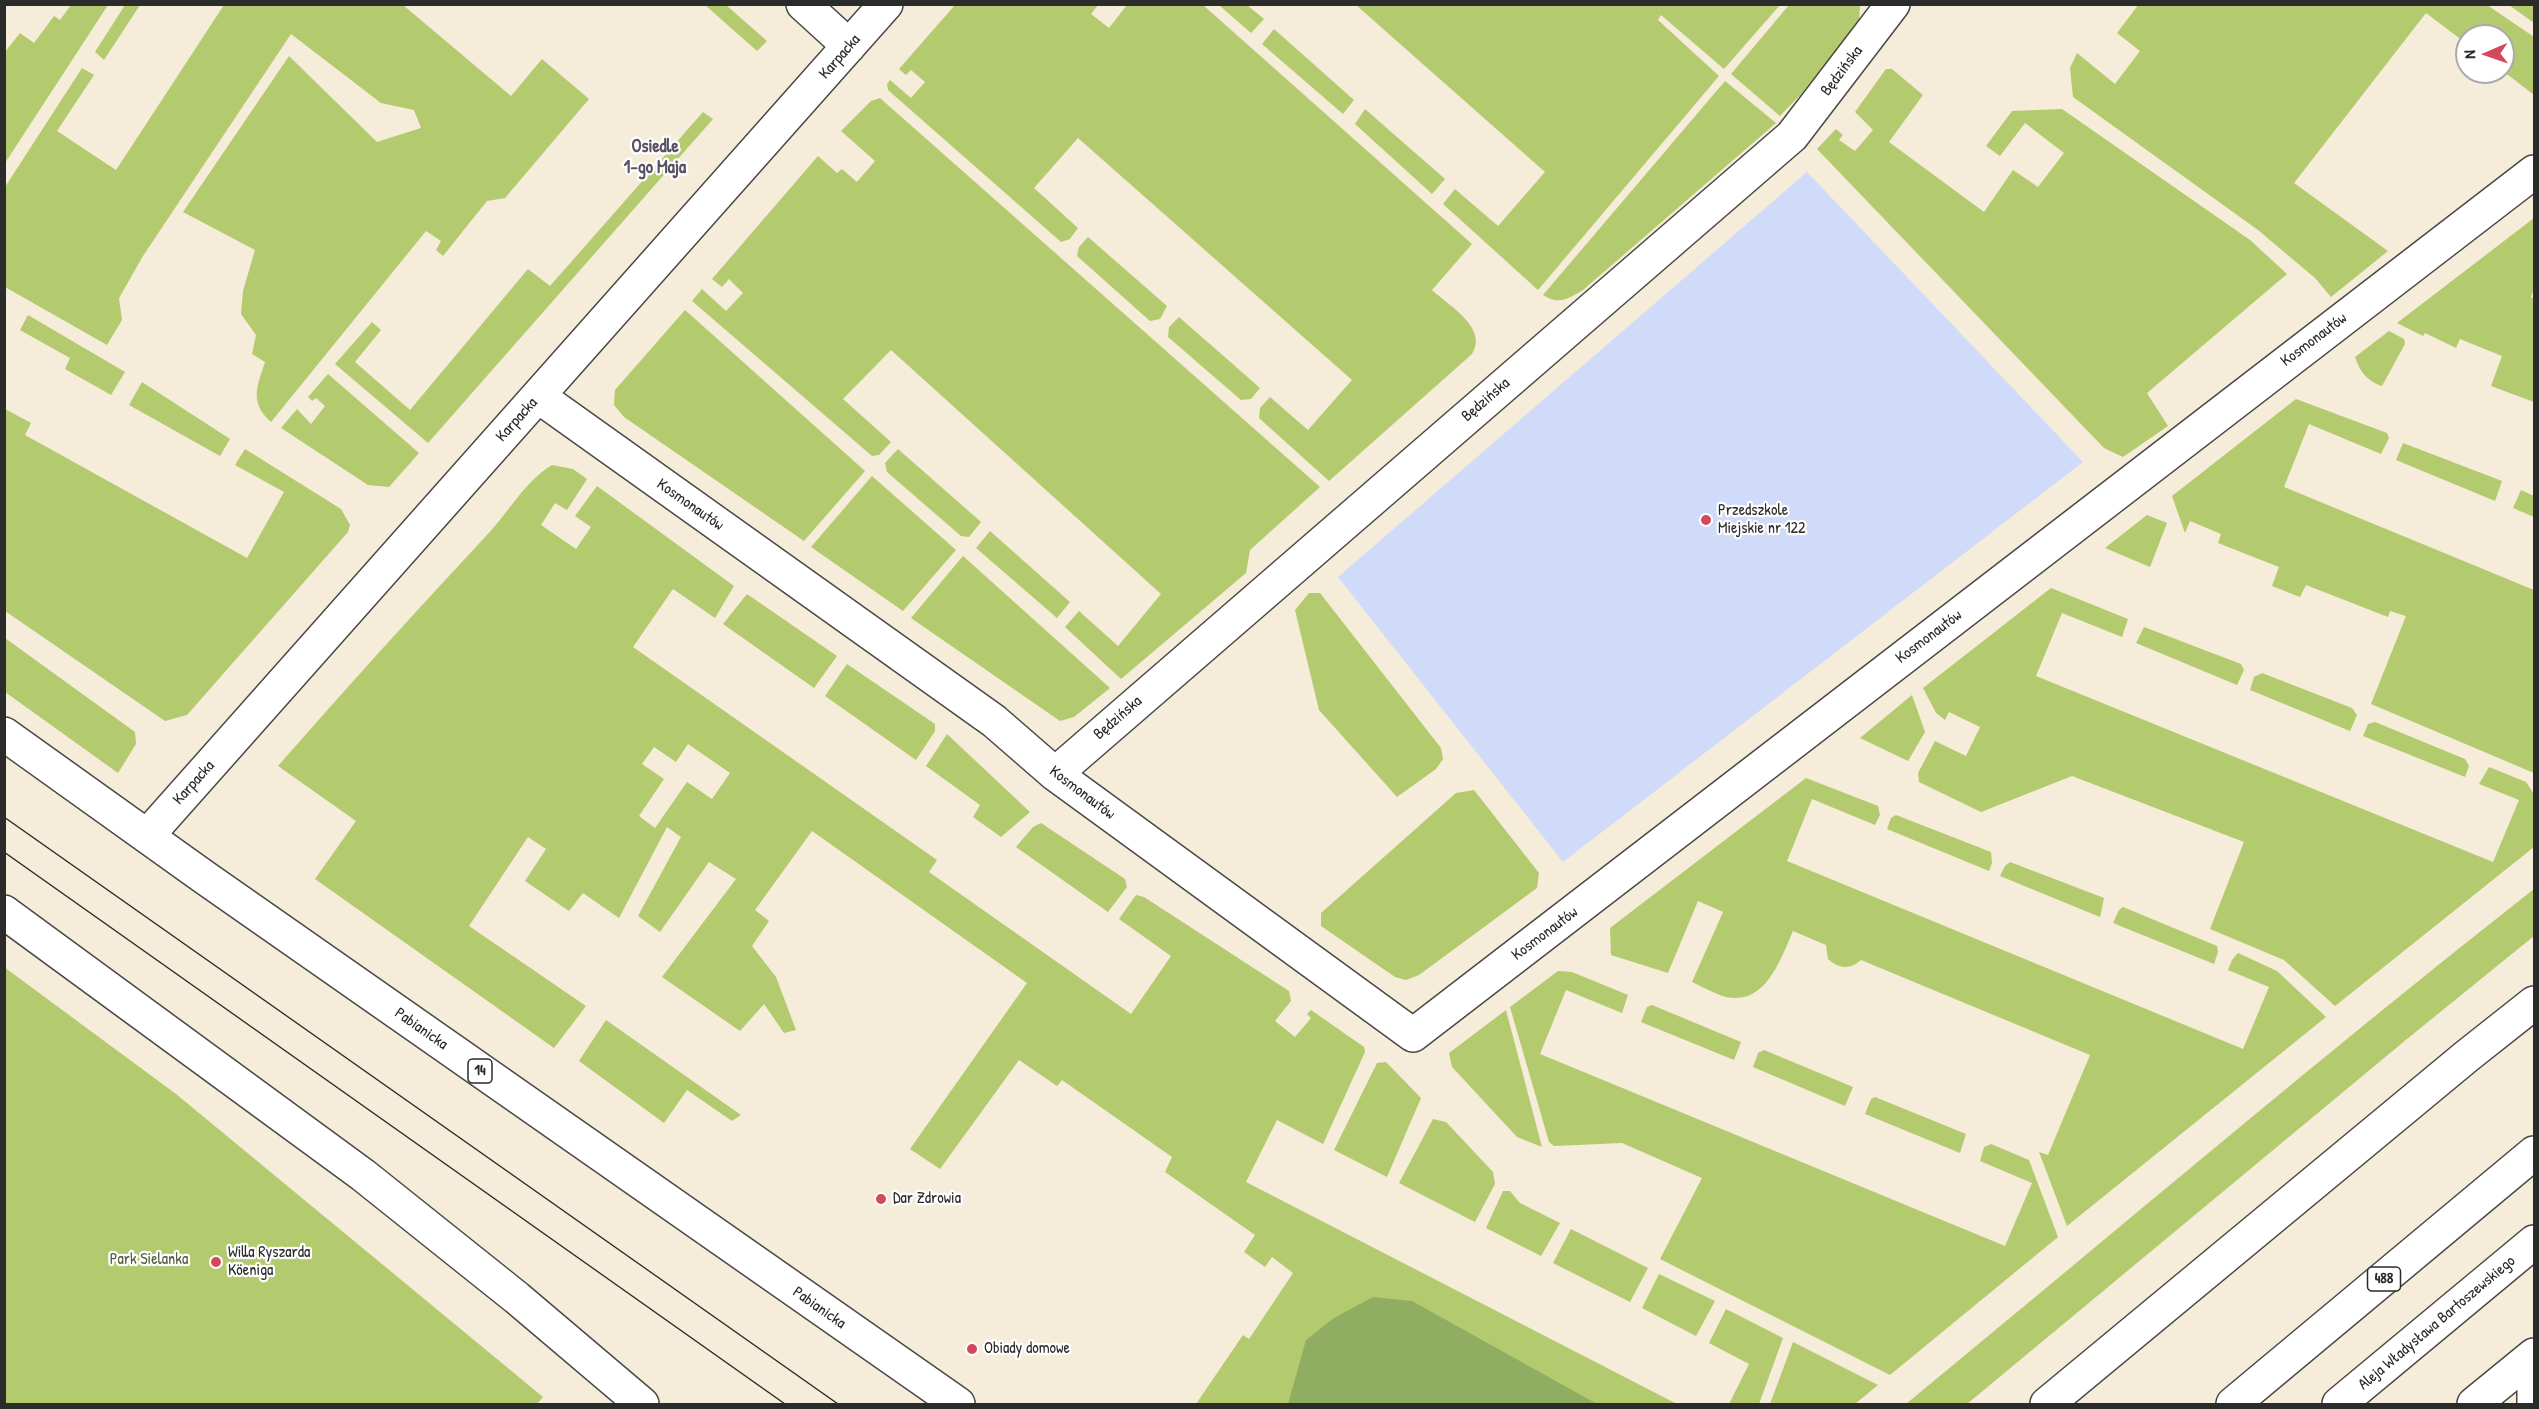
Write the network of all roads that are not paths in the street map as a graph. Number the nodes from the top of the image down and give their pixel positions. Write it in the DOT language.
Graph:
graph roads {
  1 [pos="803,4"];
  2 [pos="886,4"];
  3 [pos="1893,4"];
  4 [pos="849,46"];
  5 [pos="2535,172"];
  6 [pos="538,396"];
  7 [pos="4,734"];
  8 [pos="1055,774"];
  9 [pos="147,836"];
  10 [pos="4,912"];
  11 [pos="2535,1004"];
  12 [pos="2535,1153"];
  13 [pos="2535,1242"];
  14 [pos="2535,1355"];
  15 [pos="2535,1383"];
  16 [pos="642,1404"];
  17 [pos="958,1404"];
  18 [pos="2047,1404"];
  19 [pos="2233,1404"];
  20 [pos="2339,1404"];
  21 [pos="2474,1404"];
  22 [pos="2534,1404"];
  1 -- 4 [label="street"];
  2 -- 4 [label="street, Karpacka"];
  3 -- 8 [label="street, Będzińska"];
  4 -- 6 [label="street, Karpacka"];
  5 -- 8 [label="street, Kosmonautów"];
  6 -- 8 [label="street, Kosmonautów"];
  6 -- 9 [label="street, Karpacka"];
  7 -- 9 [label="street, Pabianicka / 14"];
  9 -- 17 [label="street, Pabianicka / 14"];
  10 -- 16 [label="street"];
  11 -- 18 [label="street"];
  12 -- 19 [label="street, 488"];
  13 -- 20 [label="street, Aleja Władysława Bartoszewskiego"];
  14 -- 21 [label="street"];
  15 -- 22 [label="street"];
}
